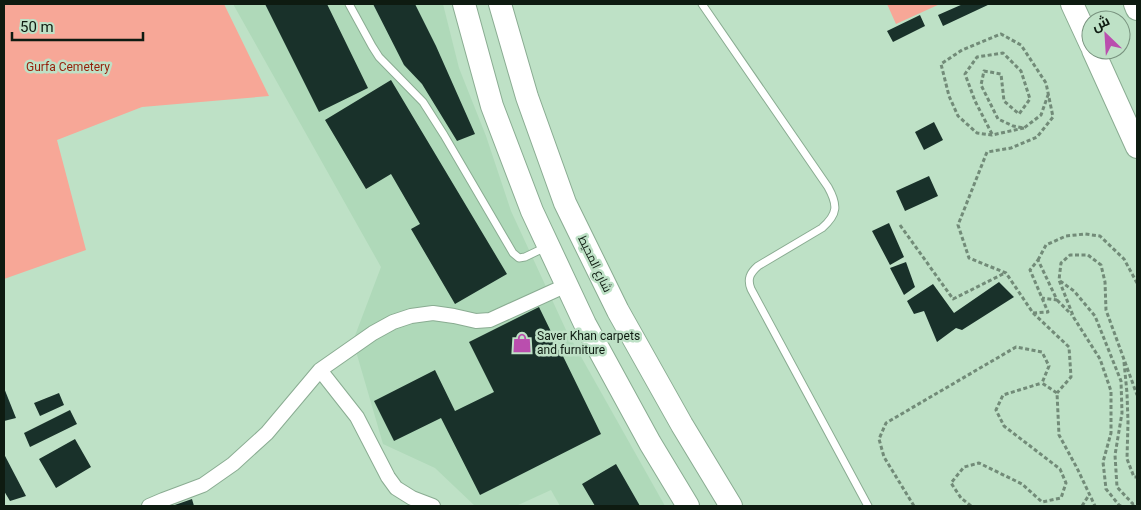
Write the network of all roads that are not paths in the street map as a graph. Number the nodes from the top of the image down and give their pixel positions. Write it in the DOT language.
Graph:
graph roads {
  1 [pos="350,4"];
  2 [pos="464,4"];
  3 [pos="500,4"];
  4 [pos="702,4"];
  5 [pos="1072,4"];
  6 [pos="1135,4"];
  7 [pos="1137,9"];
  8 [pos="1081,24"];
  9 [pos="1098,60"];
  10 [pos="1101,60"];
  11 [pos="1137,105"];
  12 [pos="1137,147"];
  13 [pos="548,246"];
  14 [pos="567,285"];
  15 [pos="320,370"];
  16 [pos="149,506"];
  17 [pos="433,506"];
  18 [pos="688,506"];
  19 [pos="731,506"];
  20 [pos="868,506"];
  1 -- 13 [label="lane"];
  2 -- 13 [label="highway"];
  3 -- 19 [label="highway, شارع المحيط"];
  4 -- 20 [label="lane"];
  5 -- 8 [label="highway"];
  6 -- 7 [label="highway"];
  9 -- 12 [label="highway"];
  10 -- 11 [label="highway"];
  13 -- 14 [label="highway"];
  14 -- 15 [label="street"];
  14 -- 18 [label="highway"];
  15 -- 16 [label="street"];
  15 -- 17 [label="street"];
}
